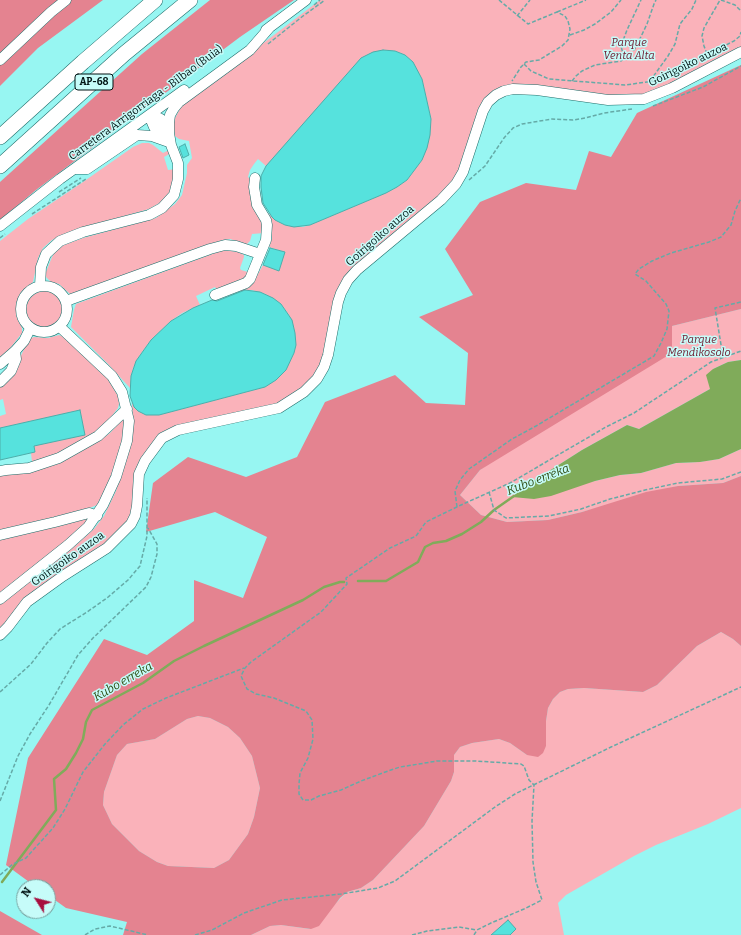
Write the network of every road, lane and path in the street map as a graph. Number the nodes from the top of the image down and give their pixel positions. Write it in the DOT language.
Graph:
graph roads {
  1 [pos="66,0"];
  2 [pos="155,0"];
  3 [pos="190,0"];
  4 [pos="306,0"];
  5 [pos="499,0"];
  6 [pos="530,0"];
  7 [pos="586,0"];
  8 [pos="622,0"];
  9 [pos="641,0"];
  10 [pos="656,0"];
  11 [pos="696,0"];
  12 [pos="720,0"];
  13 [pos="741,11"];
  14 [pos="556,12"];
  15 [pos="517,16"];
  16 [pos="270,27"];
  17 [pos="741,32"];
  18 [pos="570,35"];
  19 [pos="741,52"];
  20 [pos="707,54"];
  21 [pos="624,58"];
  22 [pos="0,60"];
  23 [pos="524,64"];
  24 [pos="741,66"];
  25 [pos="572,81"];
  26 [pos="650,81"];
  27 [pos="510,90"];
  28 [pos="647,108"];
  29 [pos="633,109"];
  30 [pos="152,114"];
  31 [pos="0,137"];
  32 [pos="169,140"];
  33 [pos="0,166"];
  34 [pos="74,169"];
  35 [pos="86,174"];
  36 [pos="87,177"];
  37 [pos="255,178"];
  38 [pos="468,181"];
  39 [pos="56,195"];
  40 [pos="741,198"];
  41 [pos="28,216"];
  42 [pos="5,228"];
  43 [pos="0,234"];
  44 [pos="0,238"];
  45 [pos="260,254"];
  46 [pos="40,286"];
  47 [pos="215,295"];
  48 [pos="66,301"];
  49 [pos="741,302"];
  50 [pos="60,327"];
  51 [pos="30,328"];
  52 [pos="15,351"];
  53 [pos="741,351"];
  54 [pos="723,357"];
  55 [pos="0,364"];
  56 [pos="0,382"];
  57 [pos="127,409"];
  58 [pos="0,471"];
  59 [pos="741,472"];
  60 [pos="148,492"];
  61 [pos="489,492"];
  62 [pos="457,506"];
  63 [pos="97,516"];
  64 [pos="148,528"];
  65 [pos="0,535"];
  66 [pos="0,599"];
  67 [pos="0,635"];
  68 [pos="245,668"];
  69 [pos="741,687"];
  70 [pos="0,692"];
  71 [pos="534,785"];
  72 [pos="0,801"];
  73 [pos="0,875"];
  74 [pos="477,930"];
  75 [pos="85,935"];
  76 [pos="148,935"];
  77 [pos="196,935"];
  78 [pos="412,935"];
  79 [pos="474,935"];
  1 -- 22 [label="street"];
  2 -- 31 [label="highway, AP-68"];
  3 -- 33 [label="highway, AP-68"];
  4 -- 16 [label="street, Carretera Arrigorriaga - Bilbao (Buia)"];
  5 -- 15 [label="path"];
  6 -- 15 [label="path"];
  7 -- 14 [label="path"];
  8 -- 18 [label="path"];
  9 -- 21 [label="path"];
  10 -- 21 [label="path"];
  11 -- 26 [label="path"];
  12 -- 13 [label="path"];
  12 -- 20 [label="path"];
  14 -- 15 [label="path"];
  14 -- 18 [label="path"];
  16 -- 30 [label="street, Carretera Arrigorriaga - Bilbao (Buia)"];
  16 -- 32 [label="street"];
  17 -- 20 [label="path"];
  18 -- 23 [label="path"];
  19 -- 27 [label="street, Goirigoiko auzoa"];
  20 -- 26 [label="path"];
  21 -- 25 [label="path"];
  23 -- 25 [label="path"];
  23 -- 27 [label="path"];
  24 -- 28 [label="path"];
  25 -- 26 [label="path"];
  27 -- 67 [label="street, Goirigoiko auzoa"];
  29 -- 38 [label="path"];
  30 -- 32 [label="street"];
  30 -- 34 [label="street, Carretera Arrigorriaga - Bilbao (Buia)"];
  32 -- 34 [label="street"];
  32 -- 46 [label="street"];
  34 -- 42 [label="street, Carretera Arrigorriaga - Bilbao (Buia)"];
  35 -- 39 [label="path"];
  36 -- 41 [label="path"];
  37 -- 45 [label="street"];
  40 -- 62 [label="path"];
  42 -- 43 [label="path"];
  42 -- 44 [label="path"];
  45 -- 47 [label="street"];
  45 -- 48 [label="street"];
  46 -- 48 [label="street"];
  46 -- 51 [label="street"];
  48 -- 50 [label="street"];
  49 -- 54 [label="path"];
  50 -- 51 [label="street"];
  50 -- 57 [label="street"];
  51 -- 52 [label="street"];
  52 -- 55 [label="street"];
  52 -- 56 [label="street"];
  53 -- 54 [label="path"];
  54 -- 61 [label="path"];
  57 -- 58 [label="street"];
  57 -- 63 [label="street"];
  59 -- 61 [label="path"];
  60 -- 64 [label="path"];
  61 -- 62 [label="path"];
  62 -- 68 [label="path"];
  63 -- 65 [label="street"];
  63 -- 66 [label="street"];
  64 -- 70 [label="path"];
  64 -- 72 [label="path"];
  68 -- 71 [label="path"];
  68 -- 73 [label="path"];
  69 -- 71 [label="path"];
  71 -- 74 [label="path"];
  71 -- 77 [label="path"];
  74 -- 78 [label="path"];
  74 -- 79 [label="path"];
  75 -- 76 [label="path"];
}
